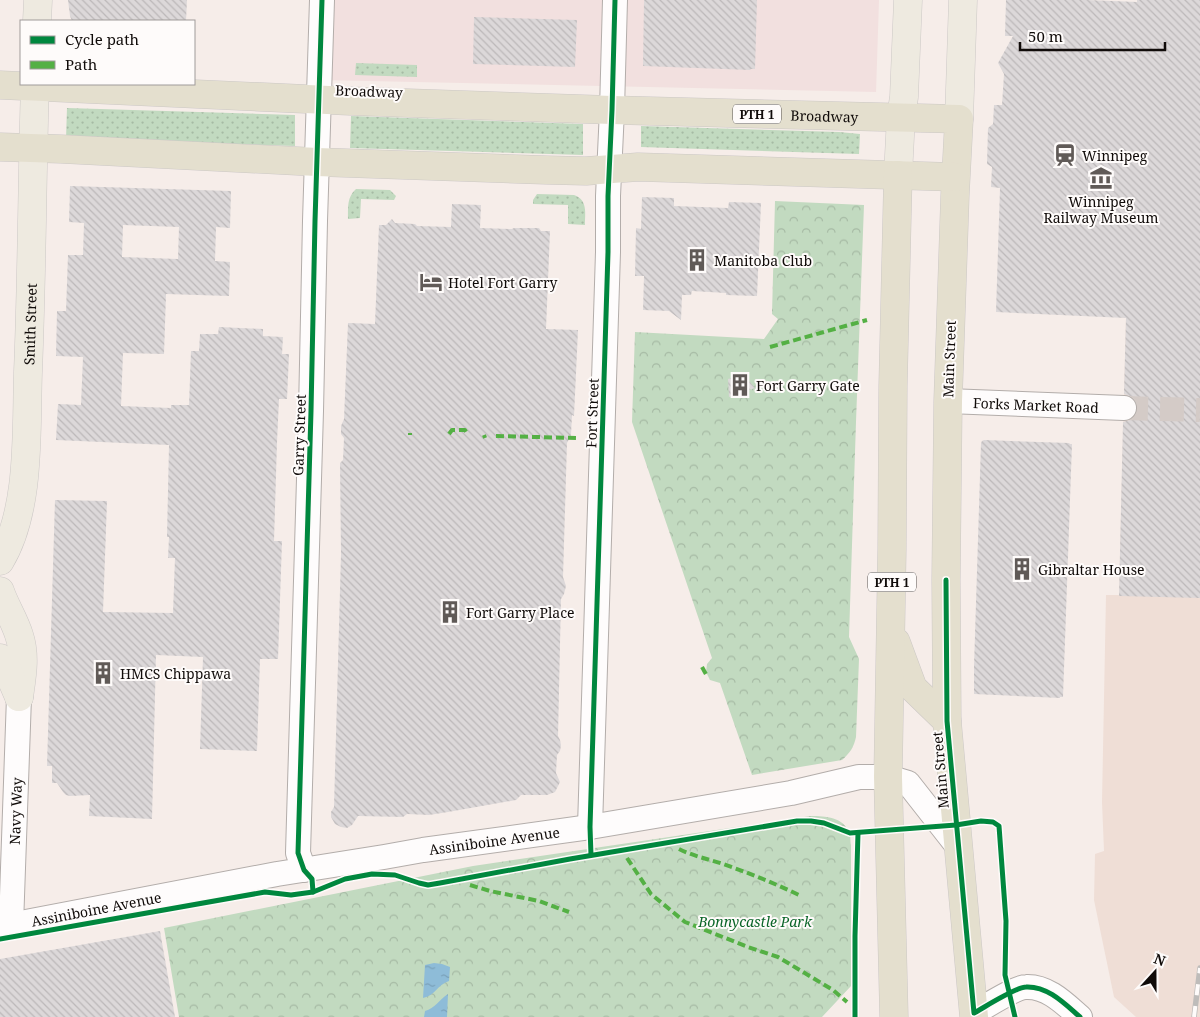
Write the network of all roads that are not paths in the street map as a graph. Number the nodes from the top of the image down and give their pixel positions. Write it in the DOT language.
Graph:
graph roads {
  1 [pos="38,0"];
  2 [pos="322,0"];
  3 [pos="615,0"];
  4 [pos="908,0"];
  5 [pos="963,0"];
  6 [pos="37,20"];
  7 [pos="0,85"];
  8 [pos="35,85"];
  9 [pos="319,100"];
  10 [pos="612,110"];
  11 [pos="901,117"];
  12 [pos="959,119"];
  13 [pos="0,147"];
  14 [pos="33,148"];
  15 [pos="317,162"];
  16 [pos="610,169"];
  17 [pos="898,175"];
  18 [pos="955,177"];
  19 [pos="948,402"];
  20 [pos="1124,408"];
  21 [pos="0,561"];
  22 [pos="0,591"];
  23 [pos="891,626"];
  24 [pos="0,658"];
  25 [pos="19,697"];
  26 [pos="947,721"];
  27 [pos="888,777"];
  28 [pos="590,827"];
  29 [pos="959,848"];
  30 [pos="304,870"];
  31 [pos="6,926"];
  32 [pos="974,1015"];
  33 [pos="894,1017"];
  34 [pos="1080,1017"];
  1 -- 6 [label="main road"];
  2 -- 9 [label="street, Garry Street"];
  3 -- 10 [label="street, Fort Street"];
  4 -- 11 [label="main road"];
  5 -- 12 [label="main road, Main Street"];
  7 -- 8 [label="highway, Broadway / PTH 1"];
  8 -- 9 [label="highway, Broadway / PTH 1"];
  8 -- 14 [label="main road, Smith Street"];
  9 -- 10 [label="highway, Broadway / PTH 1"];
  9 -- 15 [label="street, Garry Street"];
  10 -- 11 [label="highway, Broadway / PTH 1"];
  10 -- 16 [label="street, Fort Street"];
  11 -- 12 [label="highway, Broadway / PTH 1"];
  11 -- 17 [label="main road"];
  12 -- 18 [label="highway, Main Street"];
  13 -- 14 [label="highway"];
  14 -- 15 [label="highway"];
  14 -- 21 [label="main road, Smith Street"];
  15 -- 16 [label="highway"];
  15 -- 30 [label="street, Garry Street"];
  16 -- 17 [label="highway"];
  16 -- 28 [label="street, Fort Street"];
  17 -- 18 [label="highway"];
  17 -- 23 [label="highway, PTH 1"];
  18 -- 19 [label="highway, Main Street"];
  19 -- 20 [label="street, Forks Market Road"];
  19 -- 26 [label="highway, Main Street"];
  22 -- 25 [label="main road"];
  23 -- 26 [label="highway"];
  23 -- 27 [label="highway, PTH 1"];
  24 -- 25 [label="main road"];
  25 -- 31 [label="street, Navy Way"];
  26 -- 29 [label="highway, Main Street"];
  27 -- 28 [label="street, Assiniboine Avenue"];
  27 -- 29 [label="street, Assiniboine Avenue"];
  27 -- 33 [label="highway, PTH 1"];
  28 -- 30 [label="street, Assiniboine Avenue"];
  29 -- 32 [label="highway, Main Street"];
  30 -- 31 [label="street, Assiniboine Avenue"];
  32 -- 34 [label="street"];
}
